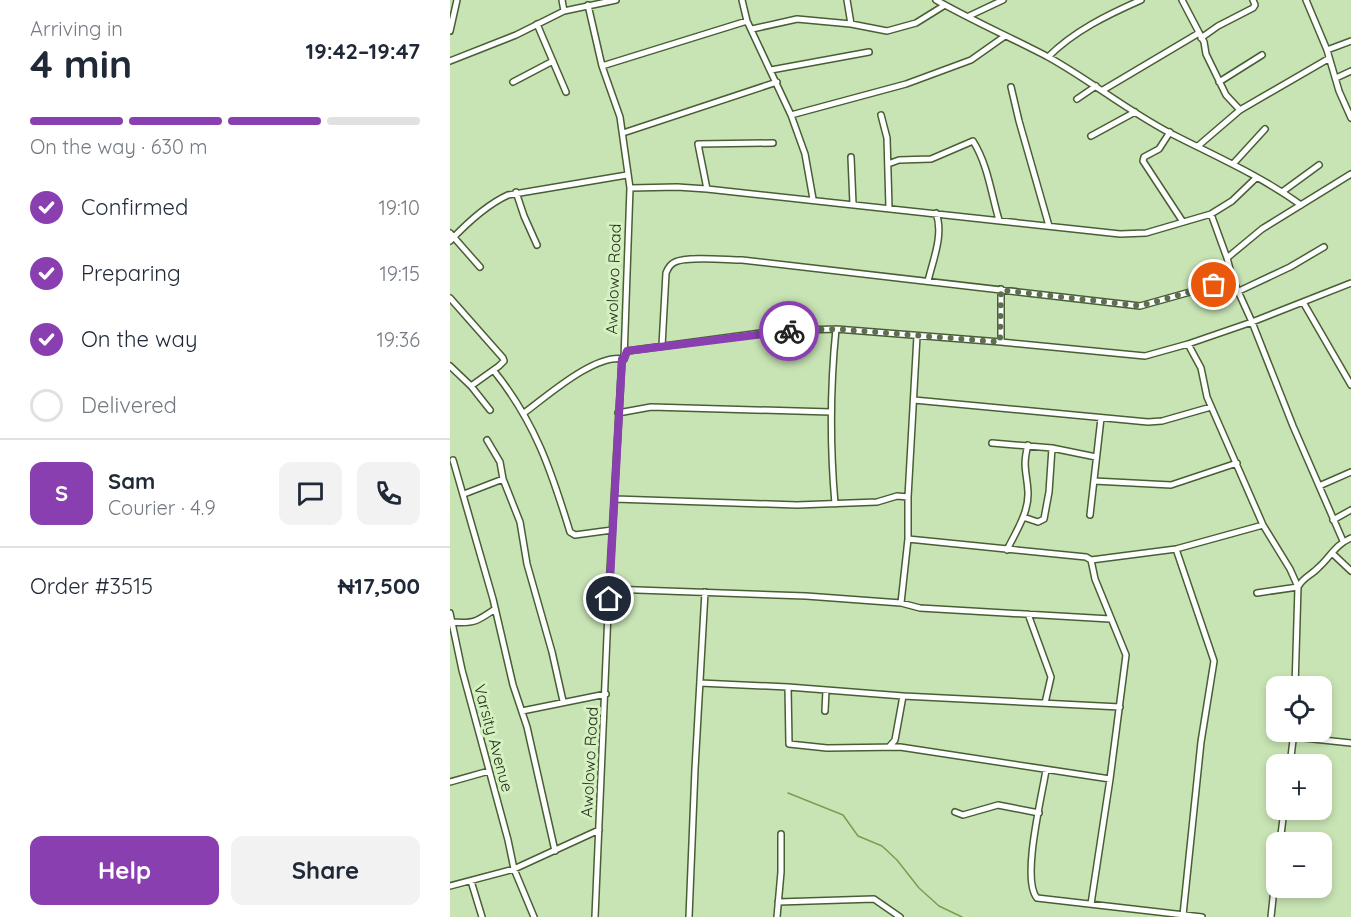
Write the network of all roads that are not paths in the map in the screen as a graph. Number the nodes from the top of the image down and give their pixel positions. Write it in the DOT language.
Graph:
graph roads {
  1 [pos="457,0"];
  2 [pos="562,0"];
  3 [pos="616,0"];
  4 [pos="742,0"];
  5 [pos="847,0"];
  6 [pos="936,0"];
  7 [pos="1003,0"];
  8 [pos="1141,0"];
  9 [pos="1183,0"];
  10 [pos="1253,0"];
  11 [pos="1306,0"];
  12 [pos="588,5"];
  13 [pos="945,5"];
  14 [pos="564,11"];
  15 [pos="969,16"];
  16 [pos="747,21"];
  17 [pos="537,24"];
  18 [pos="851,24"];
  19 [pos="752,29"];
  20 [pos="450,31"];
  21 [pos="1200,35"];
  22 [pos="1005,36"];
  23 [pos="1351,41"];
  24 [pos="1327,50"];
  25 [pos="869,52"];
  26 [pos="1262,55"];
  27 [pos="1048,57"];
  28 [pos="1328,59"];
  29 [pos="450,61"];
  30 [pos="553,61"];
  31 [pos="602,66"];
  32 [pos="771,70"];
  33 [pos="1351,71"];
  34 [pos="1336,78"];
  35 [pos="513,82"];
  36 [pos="777,82"];
  37 [pos="1219,82"];
  38 [pos="1096,86"];
  39 [pos="1011,87"];
  40 [pos="1103,90"];
  41 [pos="567,93"];
  42 [pos="1077,99"];
  43 [pos="1240,110"];
  44 [pos="1135,112"];
  45 [pos="791,115"];
  46 [pos="881,115"];
  47 [pos="1351,118"];
  48 [pos="1265,129"];
  49 [pos="1170,132"];
  50 [pos="623,133"];
  51 [pos="1091,136"];
  52 [pos="773,143"];
  53 [pos="1198,146"];
  54 [pos="851,157"];
  55 [pos="888,164"];
  56 [pos="1233,164"];
  57 [pos="1319,165"];
  58 [pos="1351,174"];
  59 [pos="627,176"];
  60 [pos="1256,178"];
  61 [pos="630,188"];
  62 [pos="707,189"];
  63 [pos="516,192"];
  64 [pos="1282,192"];
  65 [pos="813,199"];
  66 [pos="853,204"];
  67 [pos="1301,206"];
  68 [pos="889,208"];
  69 [pos="1211,214"];
  70 [pos="937,216"];
  71 [pos="999,220"];
  72 [pos="1183,222"];
  73 [pos="1049,226"];
  74 [pos="452,236"];
  75 [pos="537,245"];
  76 [pos="1324,247"];
  77 [pos="1227,258"];
  78 [pos="480,267"];
  79 [pos="1233,280"];
  80 [pos="928,281"];
  81 [pos="1351,283"];
  82 [pos="1001,290"];
  83 [pos="1239,291"];
  84 [pos="450,298"];
  85 [pos="1303,302"];
  86 [pos="1252,322"];
  87 [pos="836,329"];
  88 [pos="917,336"];
  89 [pos="1000,342"];
  90 [pos="1188,344"];
  91 [pos="662,346"];
  92 [pos="624,359"];
  93 [pos="450,366"];
  94 [pos="494,370"];
  95 [pos="1351,385"];
  96 [pos="471,386"];
  97 [pos="914,400"];
  98 [pos="1211,407"];
  99 [pos="490,410"];
  100 [pos="831,412"];
  101 [pos="524,413"];
  102 [pos="618,413"];
  103 [pos="1101,418"];
  104 [pos="487,440"];
  105 [pos="992,443"];
  106 [pos="1028,445"];
  107 [pos="1052,448"];
  108 [pos="1096,457"];
  109 [pos="453,460"];
  110 [pos="1237,463"];
  111 [pos="1351,472"];
  112 [pos="503,479"];
  113 [pos="1094,482"];
  114 [pos="1319,486"];
  115 [pos="464,495"];
  116 [pos="908,497"];
  117 [pos="615,499"];
  118 [pos="835,504"];
  119 [pos="1351,510"];
  120 [pos="1090,515"];
  121 [pos="1023,517"];
  122 [pos="1333,520"];
  123 [pos="1263,525"];
  124 [pos="612,530"];
  125 [pos="1351,538"];
  126 [pos="908,539"];
  127 [pos="1343,542"];
  128 [pos="1176,549"];
  129 [pos="1007,550"];
  130 [pos="1332,552"];
  131 [pos="1091,560"];
  132 [pos="1351,571"];
  133 [pos="1298,587"];
  134 [pos="609,589"];
  135 [pos="705,592"];
  136 [pos="1257,593"];
  137 [pos="901,603"];
  138 [pos="495,609"];
  139 [pos="450,613"];
  140 [pos="1028,614"];
  141 [pos="1110,619"];
  142 [pos="452,621"];
  143 [pos="1295,676"];
  144 [pos="700,683"];
  145 [pos="788,687"];
  146 [pos="826,690"];
  147 [pos="606,694"];
  148 [pos="903,696"];
  149 [pos="563,701"];
  150 [pos="1045,703"];
  151 [pos="1120,707"];
  152 [pos="522,711"];
  153 [pos="825,711"];
  154 [pos="895,740"];
  155 [pos="1332,740"];
  156 [pos="1351,743"];
  157 [pos="889,747"];
  158 [pos="900,747"];
  159 [pos="1046,770"];
  160 [pos="489,771"];
  161 [pos="1110,778"];
  162 [pos="450,782"];
  163 [pos="955,812"];
  164 [pos="1039,813"];
  165 [pos="599,830"];
  166 [pos="781,834"];
  167 [pos="555,851"];
  168 [pos="514,869"];
  169 [pos="471,881"];
  170 [pos="450,884"];
  171 [pos="1272,898"];
  172 [pos="778,902"];
  173 [pos="1091,904"];
  174 [pos="1183,915"];
  175 [pos="482,917"];
  176 [pos="534,917"];
  177 [pos="595,917"];
  178 [pos="689,917"];
  179 [pos="777,917"];
  180 [pos="900,917"];
  181 [pos="1202,917"];
  182 [pos="1270,917"];
  1 -- 20 [label="street"];
  2 -- 14 [label="street"];
  3 -- 12 [label="street"];
  4 -- 16 [label="street"];
  5 -- 18 [label="street"];
  6 -- 13 [label="street"];
  7 -- 15 [label="street"];
  8 -- 27 [label="street"];
  9 -- 21 [label="street"];
  10 -- 21 [label="street"];
  11 -- 24 [label="street"];
  12 -- 14 [label="street"];
  12 -- 31 [label="street, Awolowo Road"];
  13 -- 15 [label="street"];
  13 -- 18 [label="street"];
  14 -- 17 [label="street"];
  15 -- 22 [label="street"];
  16 -- 19 [label="street"];
  16 -- 31 [label="street"];
  17 -- 29 [label="street"];
  17 -- 30 [label="street"];
  18 -- 19 [label="street"];
  19 -- 32 [label="street"];
  21 -- 37 [label="street"];
  21 -- 40 [label="street"];
  22 -- 27 [label="street"];
  22 -- 45 [label="street"];
  23 -- 24 [label="street"];
  24 -- 28 [label="street"];
  25 -- 32 [label="street"];
  26 -- 37 [label="street"];
  27 -- 38 [label="street"];
  28 -- 34 [label="street"];
  28 -- 43 [label="street"];
  30 -- 35 [label="street"];
  30 -- 41 [label="street"];
  31 -- 50 [label="street, Awolowo Road"];
  32 -- 36 [label="street"];
  33 -- 34 [label="street"];
  34 -- 47 [label="street"];
  36 -- 45 [label="street"];
  36 -- 50 [label="street"];
  37 -- 43 [label="street"];
  38 -- 40 [label="street"];
  38 -- 42 [label="street"];
  39 -- 73 [label="street"];
  40 -- 44 [label="street"];
  43 -- 53 [label="street"];
  44 -- 49 [label="street"];
  44 -- 51 [label="street"];
  45 -- 65 [label="street"];
  46 -- 55 [label="street"];
  48 -- 56 [label="street"];
  49 -- 53 [label="street"];
  49 -- 72 [label="street"];
  50 -- 59 [label="street, Awolowo Road"];
  52 -- 62 [label="street"];
  53 -- 56 [label="street"];
  54 -- 66 [label="street"];
  55 -- 68 [label="street"];
  55 -- 71 [label="street"];
  56 -- 60 [label="street"];
  57 -- 64 [label="street"];
  58 -- 67 [label="street"];
  59 -- 61 [label="street, Awolowo Road"];
  59 -- 63 [label="street"];
  60 -- 64 [label="street"];
  60 -- 69 [label="street"];
  61 -- 62 [label="street"];
  61 -- 92 [label="street, Awolowo Road"];
  62 -- 65 [label="street"];
  63 -- 74 [label="street"];
  63 -- 75 [label="street"];
  64 -- 67 [label="street"];
  65 -- 66 [label="street"];
  66 -- 68 [label="street"];
  67 -- 77 [label="street"];
  68 -- 70 [label="street"];
  69 -- 72 [label="street"];
  69 -- 77 [label="street"];
  70 -- 71 [label="street"];
  70 -- 80 [label="street"];
  71 -- 73 [label="street"];
  72 -- 73 [label="street"];
  74 -- 78 [label="street"];
  76 -- 83 [label="street"];
  77 -- 79 [label="street"];
  79 -- 82 [label="street"];
  79 -- 83 [label="street"];
  80 -- 82 [label="street"];
  80 -- 91 [label="street"];
  81 -- 85 [label="street"];
  82 -- 89 [label="street"];
  83 -- 86 [label="street"];
  84 -- 94 [label="street"];
  85 -- 86 [label="street"];
  85 -- 95 [label="street"];
  86 -- 90 [label="street"];
  86 -- 114 [label="street"];
  87 -- 88 [label="street"];
  87 -- 91 [label="street"];
  87 -- 100 [label="street"];
  88 -- 89 [label="street"];
  88 -- 97 [label="street"];
  89 -- 90 [label="street"];
  90 -- 98 [label="street"];
  91 -- 92 [label="street"];
  92 -- 101 [label="street"];
  92 -- 102 [label="street, Awolowo Road"];
  93 -- 96 [label="street"];
  94 -- 96 [label="street"];
  94 -- 101 [label="street"];
  96 -- 99 [label="street"];
  97 -- 103 [label="street"];
  97 -- 116 [label="street"];
  98 -- 103 [label="street"];
  98 -- 110 [label="street"];
  100 -- 102 [label="street"];
  100 -- 118 [label="street"];
  101 -- 124 [label="street"];
  102 -- 117 [label="street, Awolowo Road"];
  103 -- 108 [label="street"];
  104 -- 112 [label="street"];
  105 -- 106 [label="street"];
  106 -- 107 [label="street"];
  106 -- 121 [label="street"];
  107 -- 108 [label="street"];
  107 -- 121 [label="street"];
  108 -- 113 [label="street"];
  109 -- 115 [label="street"];
  110 -- 113 [label="street"];
  110 -- 123 [label="street"];
  111 -- 114 [label="street"];
  112 -- 115 [label="street"];
  112 -- 149 [label="street"];
  113 -- 120 [label="street"];
  114 -- 122 [label="street"];
  115 -- 138 [label="street"];
  116 -- 118 [label="street"];
  116 -- 126 [label="street"];
  117 -- 118 [label="street"];
  117 -- 124 [label="street, Awolowo Road"];
  119 -- 122 [label="street"];
  121 -- 129 [label="street"];
  122 -- 127 [label="street"];
  123 -- 128 [label="street"];
  123 -- 133 [label="street"];
  124 -- 134 [label="street, Awolowo Road"];
  125 -- 127 [label="street"];
  126 -- 129 [label="street"];
  126 -- 137 [label="street"];
  127 -- 130 [label="street"];
  128 -- 131 [label="street"];
  128 -- 174 [label="street"];
  129 -- 131 [label="street"];
  130 -- 132 [label="street"];
  130 -- 133 [label="street"];
  131 -- 141 [label="street"];
  133 -- 136 [label="street"];
  133 -- 143 [label="street"];
  134 -- 135 [label="street"];
  134 -- 147 [label="street, Awolowo Road"];
  135 -- 137 [label="street"];
  135 -- 144 [label="street"];
  137 -- 140 [label="street"];
  138 -- 142 [label="street"];
  138 -- 152 [label="street"];
  139 -- 142 [label="street, Varsity Avenue"];
  140 -- 141 [label="street"];
  140 -- 150 [label="street"];
  141 -- 151 [label="street"];
  142 -- 160 [label="street, Varsity Avenue"];
  144 -- 145 [label="street"];
  144 -- 178 [label="street"];
  145 -- 146 [label="street"];
  145 -- 157 [label="street"];
  146 -- 148 [label="street"];
  146 -- 153 [label="street"];
  147 -- 149 [label="street"];
  147 -- 165 [label="street, Awolowo Road"];
  148 -- 150 [label="street"];
  148 -- 154 [label="street"];
  149 -- 152 [label="street"];
  150 -- 151 [label="street"];
  151 -- 161 [label="street"];
  152 -- 167 [label="street"];
  154 -- 157 [label="street"];
  154 -- 158 [label="street"];
  155 -- 156 [label="street"];
  157 -- 158 [label="street"];
  158 -- 159 [label="street"];
  159 -- 161 [label="street"];
  159 -- 164 [label="street"];
  160 -- 162 [label="street"];
  160 -- 168 [label="street, Varsity Avenue"];
  161 -- 173 [label="street"];
  163 -- 164 [label="street"];
  164 -- 173 [label="street"];
  165 -- 167 [label="street"];
  165 -- 177 [label="street, Awolowo Road"];
  166 -- 172 [label="street"];
  167 -- 168 [label="street"];
  168 -- 169 [label="street"];
  168 -- 176 [label="street, Varsity Avenue"];
  169 -- 170 [label="street"];
  169 -- 175 [label="street"];
  171 -- 182 [label="street"];
  172 -- 179 [label="street"];
  172 -- 180 [label="street"];
  173 -- 174 [label="street"];
  174 -- 181 [label="street"];
}
